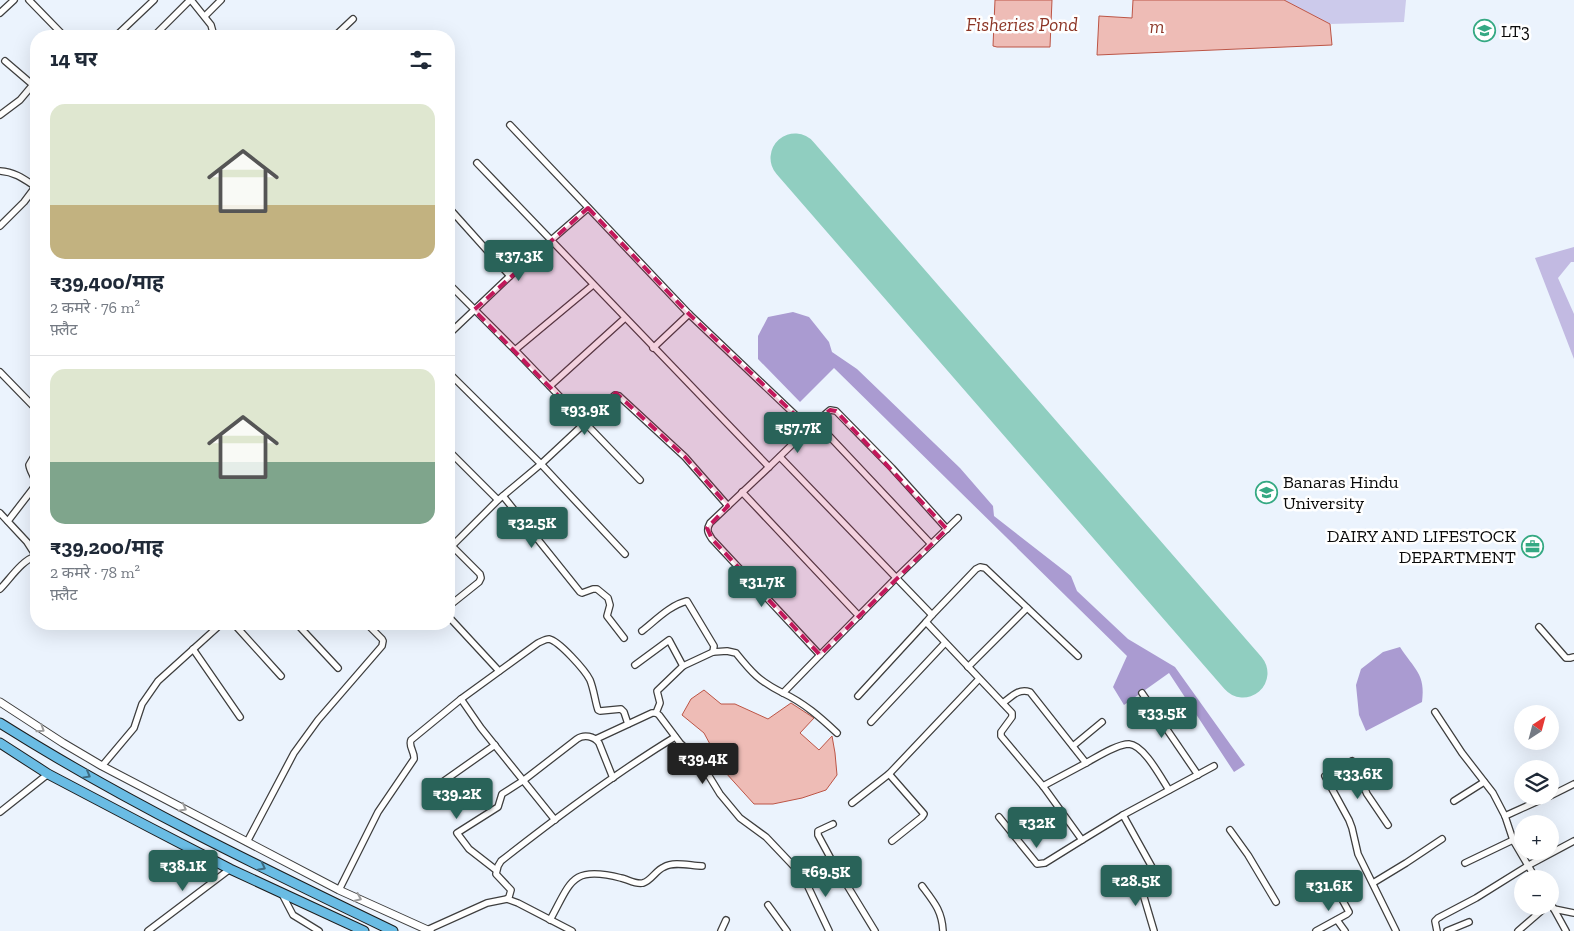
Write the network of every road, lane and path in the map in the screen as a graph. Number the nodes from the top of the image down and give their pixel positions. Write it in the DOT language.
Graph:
graph roads {
  1 [pos="14,0"];
  2 [pos="29,0"];
  3 [pos="154,0"];
  4 [pos="190,0"];
  5 [pos="221,0"];
  6 [pos="0,12"];
  7 [pos="205,16"];
  8 [pos="353,18"];
  9 [pos="58,30"];
  10 [pos="122,30"];
  11 [pos="160,30"];
  12 [pos="213,30"];
  13 [pos="341,30"];
  14 [pos="5,61"];
  15 [pos="30,82"];
  16 [pos="30,88"];
  17 [pos="0,115"];
  18 [pos="510,125"];
  19 [pos="477,163"];
  20 [pos="0,171"];
  21 [pos="30,183"];
  22 [pos="30,194"];
  23 [pos="588,208"];
  24 [pos="455,215"];
  25 [pos="0,226"];
  26 [pos="552,240"];
  27 [pos="510,276"];
  28 [pos="593,285"];
  29 [pos="455,290"];
  30 [pos="474,310"];
  31 [pos="689,314"];
  32 [pos="625,318"];
  33 [pos="455,328"];
  34 [pos="654,348"];
  35 [pos="515,350"];
  36 [pos="0,372"];
  37 [pos="455,379"];
  38 [pos="550,386"];
  39 [pos="30,403"];
  40 [pos="584,422"];
  41 [pos="816,422"];
  42 [pos="809,428"];
  43 [pos="455,457"];
  44 [pos="780,458"];
  45 [pos="541,464"];
  46 [pos="768,467"];
  47 [pos="640,480"];
  48 [pos="30,492"];
  49 [pos="742,492"];
  50 [pos="500,498"];
  51 [pos="728,506"];
  52 [pos="0,513"];
  53 [pos="958,518"];
  54 [pos="8,521"];
  55 [pos="946,529"];
  56 [pos="455,539"];
  57 [pos="931,544"];
  58 [pos="30,547"];
  59 [pos="455,549"];
  60 [pos="625,554"];
  61 [pos="30,559"];
  62 [pos="896,578"];
  63 [pos="0,589"];
  64 [pos="455,601"];
  65 [pos="1027,608"];
  66 [pos="932,615"];
  67 [pos="859,616"];
  68 [pos="926,622"];
  69 [pos="455,623"];
  70 [pos="1539,627"];
  71 [pos="214,630"];
  72 [pos="239,630"];
  73 [pos="303,630"];
  74 [pos="373,630"];
  75 [pos="642,631"];
  76 [pos="624,638"];
  77 [pos="945,643"];
  78 [pos="193,649"];
  79 [pos="713,652"];
  80 [pos="820,655"];
  81 [pos="1078,656"];
  82 [pos="1574,657"];
  83 [pos="635,664"];
  84 [pos="683,666"];
  85 [pos="968,667"];
  86 [pos="338,668"];
  87 [pos="499,671"];
  88 [pos="280,676"];
  89 [pos="979,679"];
  90 [pos="783,693"];
  91 [pos="1142,693"];
  92 [pos="858,696"];
  93 [pos="461,699"];
  94 [pos="0,702"];
  95 [pos="1003,703"];
  96 [pos="1435,712"];
  97 [pos="656,713"];
  98 [pos="240,717"];
  99 [pos="870,722"];
  100 [pos="1102,722"];
  101 [pos="0,723"];
  102 [pos="628,724"];
  103 [pos="838,733"];
  104 [pos="675,737"];
  105 [pos="596,738"];
  106 [pos="0,743"];
  107 [pos="495,745"];
  108 [pos="1073,746"];
  109 [pos="1352,761"];
  110 [pos="1086,763"];
  111 [pos="102,766"];
  112 [pos="1214,766"];
  113 [pos="48,774"];
  114 [pos="889,774"];
  115 [pos="1198,775"];
  116 [pos="1325,776"];
  117 [pos="613,778"];
  118 [pos="524,780"];
  119 [pos="1484,782"];
  120 [pos="1574,784"];
  121 [pos="1043,786"];
  122 [pos="434,788"];
  123 [pos="1169,790"];
  124 [pos="1559,791"];
  125 [pos="1454,801"];
  126 [pos="852,803"];
  127 [pos="1529,805"];
  128 [pos="0,812"];
  129 [pos="1123,815"];
  130 [pos="1505,816"];
  131 [pos="999,817"];
  132 [pos="555,820"];
  133 [pos="833,824"];
  134 [pos="1388,825"];
  135 [pos="1230,830"];
  136 [pos="1442,839"];
  137 [pos="1082,840"];
  138 [pos="1512,840"];
  139 [pos="892,841"];
  140 [pos="1574,841"];
  141 [pos="248,842"];
  142 [pos="1465,863"];
  143 [pos="1529,865"];
  144 [pos="702,866"];
  145 [pos="230,869"];
  146 [pos="1153,869"];
  147 [pos="496,870"];
  148 [pos="1532,870"];
  149 [pos="1138,877"];
  150 [pos="1373,883"];
  151 [pos="922,886"];
  152 [pos="339,890"];
  153 [pos="281,892"];
  154 [pos="1338,892"];
  155 [pos="507,899"];
  156 [pos="1276,902"];
  157 [pos="768,905"];
  158 [pos="1559,908"];
  159 [pos="1574,913"];
  160 [pos="1538,915"];
  161 [pos="1556,915"];
  162 [pos="550,920"];
  163 [pos="726,920"];
  164 [pos="1337,920"];
  165 [pos="1469,922"];
  166 [pos="429,930"];
  167 [pos="148,931"];
  168 [pos="318,931"];
  169 [pos="364,931"];
  170 [pos="393,931"];
  171 [pos="572,931"];
  172 [pos="721,931"];
  173 [pos="787,931"];
  174 [pos="829,931"];
  175 [pos="875,931"];
  176 [pos="943,931"];
  177 [pos="1154,931"];
  178 [pos="1316,931"];
  179 [pos="1345,931"];
  180 [pos="1396,931"];
  181 [pos="1437,931"];
  182 [pos="1447,931"];
  183 [pos="1518,931"];
  184 [pos="1566,931"];
  1 -- 6 [label="street"];
  2 -- 9 [label="street"];
  3 -- 10 [label="street"];
  4 -- 7 [label="street"];
  4 -- 11 [label="street"];
  5 -- 7 [label="street"];
  7 -- 12 [label="street"];
  8 -- 13 [label="street"];
  14 -- 15 [label="street"];
  16 -- 17 [label="street"];
  18 -- 23 [label="street"];
  19 -- 26 [label="street"];
  20 -- 21 [label="street"];
  22 -- 25 [label="street"];
  23 -- 26 [label="street"];
  23 -- 31 [label="street"];
  24 -- 27 [label="street"];
  26 -- 27 [label="street"];
  26 -- 28 [label="street"];
  27 -- 30 [label="street"];
  28 -- 32 [label="street"];
  28 -- 35 [label="street"];
  29 -- 30 [label="street"];
  30 -- 33 [label="street"];
  30 -- 35 [label="street"];
  31 -- 34 [label="street"];
  31 -- 42 [label="street"];
  32 -- 34 [label="street"];
  32 -- 38 [label="street"];
  34 -- 46 [label="street"];
  35 -- 38 [label="street"];
  36 -- 39 [label="street"];
  37 -- 45 [label="street"];
  38 -- 40 [label="street"];
  40 -- 45 [label="street"];
  40 -- 47 [label="street"];
  40 -- 51 [label="street"];
  41 -- 42 [label="street"];
  41 -- 55 [label="street"];
  41 -- 57 [label="street"];
  42 -- 44 [label="street"];
  43 -- 50 [label="street"];
  44 -- 46 [label="street"];
  44 -- 62 [label="street"];
  45 -- 50 [label="street"];
  45 -- 60 [label="street"];
  46 -- 49 [label="street"];
  48 -- 54 [label="street"];
  49 -- 51 [label="street"];
  49 -- 67 [label="street"];
  50 -- 56 [label="street"];
  50 -- 76 [label="street"];
  51 -- 80 [label="street"];
  52 -- 54 [label="street"];
  53 -- 55 [label="street"];
  54 -- 58 [label="street"];
  55 -- 57 [label="street"];
  57 -- 62 [label="street"];
  59 -- 64 [label="street"];
  61 -- 63 [label="street"];
  62 -- 66 [label="street"];
  62 -- 67 [label="street"];
  65 -- 66 [label="street"];
  65 -- 81 [label="street"];
  65 -- 85 [label="street"];
  66 -- 68 [label="street"];
  67 -- 80 [label="street"];
  68 -- 77 [label="street"];
  68 -- 92 [label="street"];
  69 -- 87 [label="street"];
  70 -- 82 [label="street"];
  71 -- 78 [label="street"];
  72 -- 88 [label="street"];
  73 -- 86 [label="street"];
  74 -- 141 [label="street"];
  75 -- 79 [label="street"];
  77 -- 85 [label="street"];
  77 -- 99 [label="street"];
  78 -- 98 [label="street"];
  78 -- 111 [label="street"];
  79 -- 84 [label="street"];
  79 -- 90 [label="street"];
  80 -- 90 [label="street"];
  83 -- 84 [label="street"];
  84 -- 97 [label="street"];
  85 -- 89 [label="street"];
  87 -- 93 [label="street"];
  87 -- 102 [label="street"];
  89 -- 95 [label="street"];
  89 -- 114 [label="street"];
  90 -- 103 [label="street"];
  91 -- 115 [label="street"];
  93 -- 107 [label="street"];
  93 -- 152 [label="street"];
  94 -- 111 [label="street, one-way"];
  95 -- 108 [label="street"];
  95 -- 121 [label="street"];
  96 -- 119 [label="street"];
  97 -- 102 [label="street"];
  97 -- 104 [label="street"];
  100 -- 108 [label="street"];
  101 -- 170 [label="highway, one-way"];
  102 -- 105 [label="street"];
  104 -- 117 [label="street"];
  104 -- 174 [label="street"];
  105 -- 117 [label="street"];
  105 -- 118 [label="street"];
  106 -- 113 [label="highway"];
  107 -- 118 [label="street"];
  107 -- 122 [label="street"];
  108 -- 110 [label="street"];
  109 -- 134 [label="street"];
  110 -- 121 [label="street"];
  110 -- 123 [label="street"];
  111 -- 141 [label="street, one-way"];
  112 -- 115 [label="street"];
  113 -- 128 [label="street"];
  113 -- 145 [label="highway"];
  114 -- 126 [label="street"];
  114 -- 139 [label="street"];
  115 -- 123 [label="street"];
  116 -- 150 [label="street"];
  117 -- 132 [label="street"];
  118 -- 132 [label="street"];
  118 -- 147 [label="street"];
  119 -- 125 [label="street"];
  119 -- 130 [label="street"];
  120 -- 124 [label="street"];
  121 -- 137 [label="street"];
  123 -- 129 [label="street"];
  127 -- 130 [label="street"];
  129 -- 137 [label="street"];
  129 -- 146 [label="street"];
  130 -- 138 [label="street"];
  131 -- 137 [label="street"];
  132 -- 147 [label="street"];
  133 -- 175 [label="street"];
  135 -- 156 [label="street"];
  136 -- 150 [label="street"];
  138 -- 142 [label="street"];
  138 -- 143 [label="street"];
  140 -- 143 [label="street"];
  141 -- 152 [label="street"];
  143 -- 148 [label="street"];
  143 -- 181 [label="street"];
  144 -- 162 [label="street"];
  145 -- 153 [label="highway"];
  145 -- 167 [label="street"];
  147 -- 155 [label="street"];
  149 -- 177 [label="street"];
  150 -- 180 [label="street"];
  151 -- 176 [label="street"];
  152 -- 166 [label="street, one-way"];
  153 -- 168 [label="street"];
  153 -- 169 [label="highway"];
  154 -- 164 [label="street"];
  155 -- 162 [label="street"];
  155 -- 166 [label="street"];
  157 -- 173 [label="street"];
  158 -- 159 [label="street"];
  160 -- 183 [label="street"];
  161 -- 184 [label="street"];
  162 -- 171 [label="street"];
  163 -- 172 [label="street"];
  164 -- 178 [label="street"];
  164 -- 179 [label="street"];
  165 -- 182 [label="street"];
}
